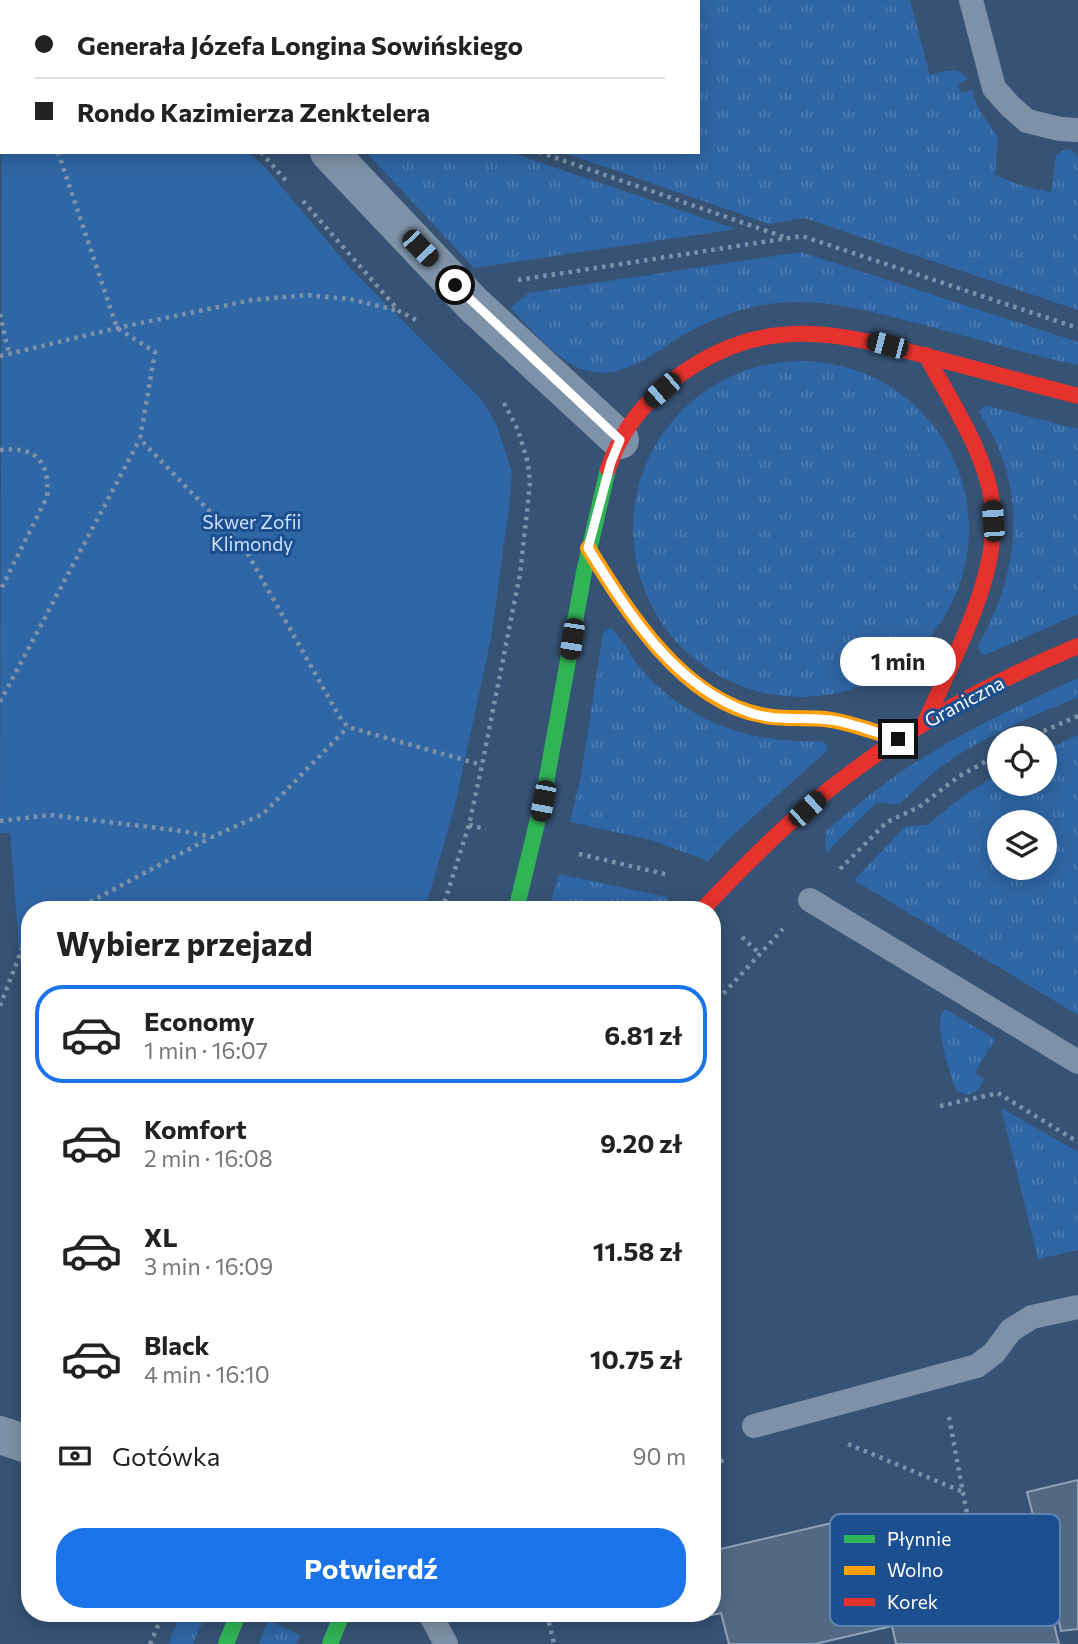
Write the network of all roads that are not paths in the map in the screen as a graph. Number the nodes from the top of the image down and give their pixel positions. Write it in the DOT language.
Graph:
graph roads {
  1 [pos="971,0"];
  2 [pos="1078,130"];
  3 [pos="331,154"];
  4 [pos="926,355"];
  5 [pos="1078,396"];
  6 [pos="620,440"];
  7 [pos="588,548"];
  8 [pos="1078,646"];
  9 [pos="926,720"];
  10 [pos="898,739"];
  11 [pos="519,901"];
  12 [pos="711,901"];
  13 [pos="810,901"];
  14 [pos="1078,1062"];
  15 [pos="1078,1307"];
  16 [pos="754,1426"];
  17 [pos="0,1435"];
  18 [pos="21,1441"];
  19 [pos="235,1622"];
  20 [pos="339,1622"];
  21 [pos="434,1622"];
  22 [pos="226,1644"];
  23 [pos="330,1644"];
  24 [pos="446,1644"];
  1 -- 2 [label="lane"];
  3 -- 6 [label="street"];
  4 -- 5 [label="street"];
  4 -- 6 [label="street"];
  4 -- 9 [label="street"];
  6 -- 7 [label="street"];
  7 -- 10 [label="street"];
  7 -- 11 [label="street"];
  8 -- 9 [label="street, Graniczna"];
  9 -- 10 [label="street, Graniczna"];
  10 -- 12 [label="street, Graniczna"];
  13 -- 14 [label="lane"];
  15 -- 16 [label="lane"];
  17 -- 18 [label="street"];
  19 -- 22 [label="street"];
  20 -- 23 [label="street"];
  21 -- 24 [label="lane"];
}
